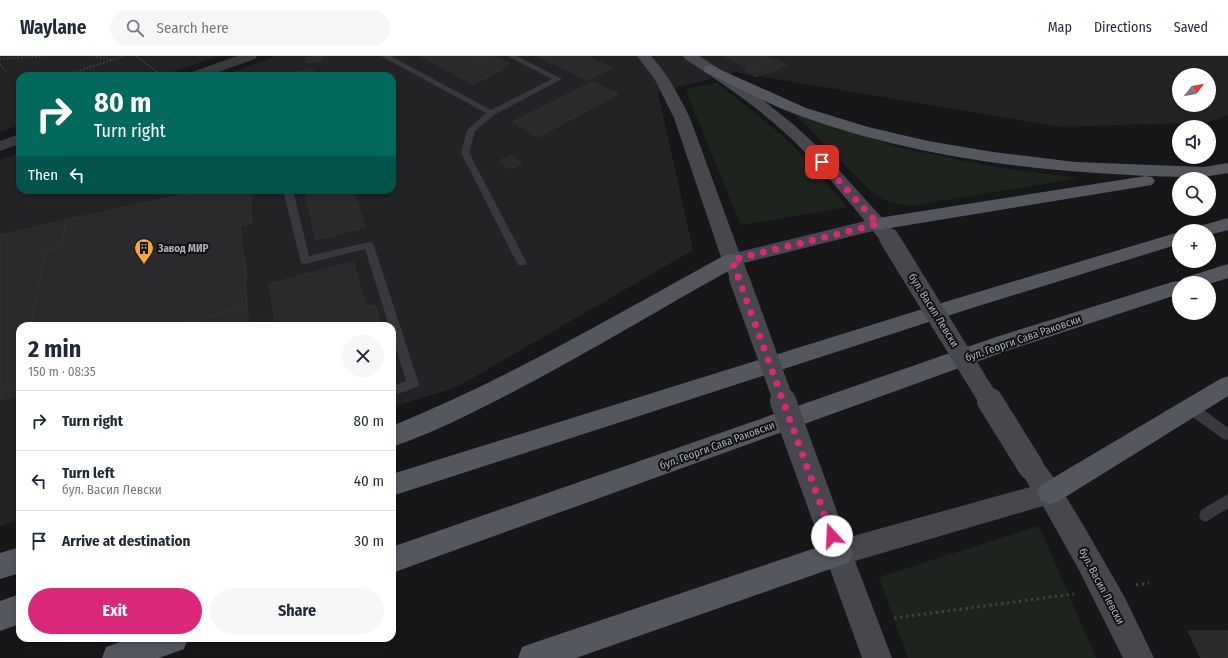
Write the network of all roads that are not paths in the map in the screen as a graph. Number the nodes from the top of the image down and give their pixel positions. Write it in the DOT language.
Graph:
graph roads {
  1 [pos="250,56"];
  2 [pos="385,56"];
  3 [pos="511,56"];
  4 [pos="644,56"];
  5 [pos="690,56"];
  6 [pos="710,69"];
  7 [pos="205,72"];
  8 [pos="491,113"];
  9 [pos="16,140"];
  10 [pos="0,146"];
  11 [pos="1228,168"];
  12 [pos="1205,172"];
  13 [pos="1172,178"];
  14 [pos="289,194"];
  15 [pos="1228,224"];
  16 [pos="1216,227"];
  17 [pos="884,231"];
  18 [pos="1172,240"];
  19 [pos="522,263"];
  20 [pos="735,269"];
  21 [pos="1228,271"];
  22 [pos="1212,276"];
  23 [pos="1172,288"];
  24 [pos="393,322"];
  25 [pos="396,330"];
  26 [pos="1228,385"];
  27 [pos="396,390"];
  28 [pos="1191,408"];
  29 [pos="396,435"];
  30 [pos="1228,435"];
  31 [pos="396,484"];
  32 [pos="1050,493"];
  33 [pos="1228,500"];
  34 [pos="1206,515"];
  35 [pos="835,545"];
  36 [pos="396,559"];
  37 [pos="16,561"];
  38 [pos="0,566"];
  39 [pos="16,610"];
  40 [pos="0,616"];
  41 [pos="162,642"];
  42 [pos="117,658"];
  43 [pos="533,658"];
  44 [pos="877,658"];
  45 [pos="1139,658"];
  1 -- 7 [label="street"];
  2 -- 8 [label="lane"];
  3 -- 8 [label="lane"];
  4 -- 20 [label="main road"];
  5 -- 6 [label="main road, бул. Васил Левски"];
  6 -- 12 [label="main road"];
  6 -- 17 [label="main road, бул. Васил Левски"];
  8 -- 19 [label="lane"];
  9 -- 10 [label="street"];
  11 -- 12 [label="main road"];
  13 -- 17 [label="main road"];
  14 -- 24 [label="lane"];
  15 -- 16 [label="main road"];
  17 -- 20 [label="main road"];
  17 -- 32 [label="main road, бул. Васил Левски, bridge"];
  18 -- 31 [label="main road"];
  20 -- 29 [label="main road"];
  20 -- 35 [label="main road, bridge"];
  21 -- 22 [label="main road"];
  23 -- 36 [label="main road, бул. Георги Сава Раковски"];
  25 -- 27 [label="lane"];
  26 -- 28 [label="main road"];
  28 -- 30 [label="lane"];
  28 -- 32 [label="main road"];
  32 -- 35 [label="main road"];
  32 -- 45 [label="main road, бул. Васил Левски"];
  33 -- 34 [label="lane"];
  35 -- 43 [label="main road"];
  35 -- 44 [label="main road"];
  37 -- 38 [label="main road"];
  39 -- 40 [label="main road"];
  41 -- 42 [label="main road"];
}
